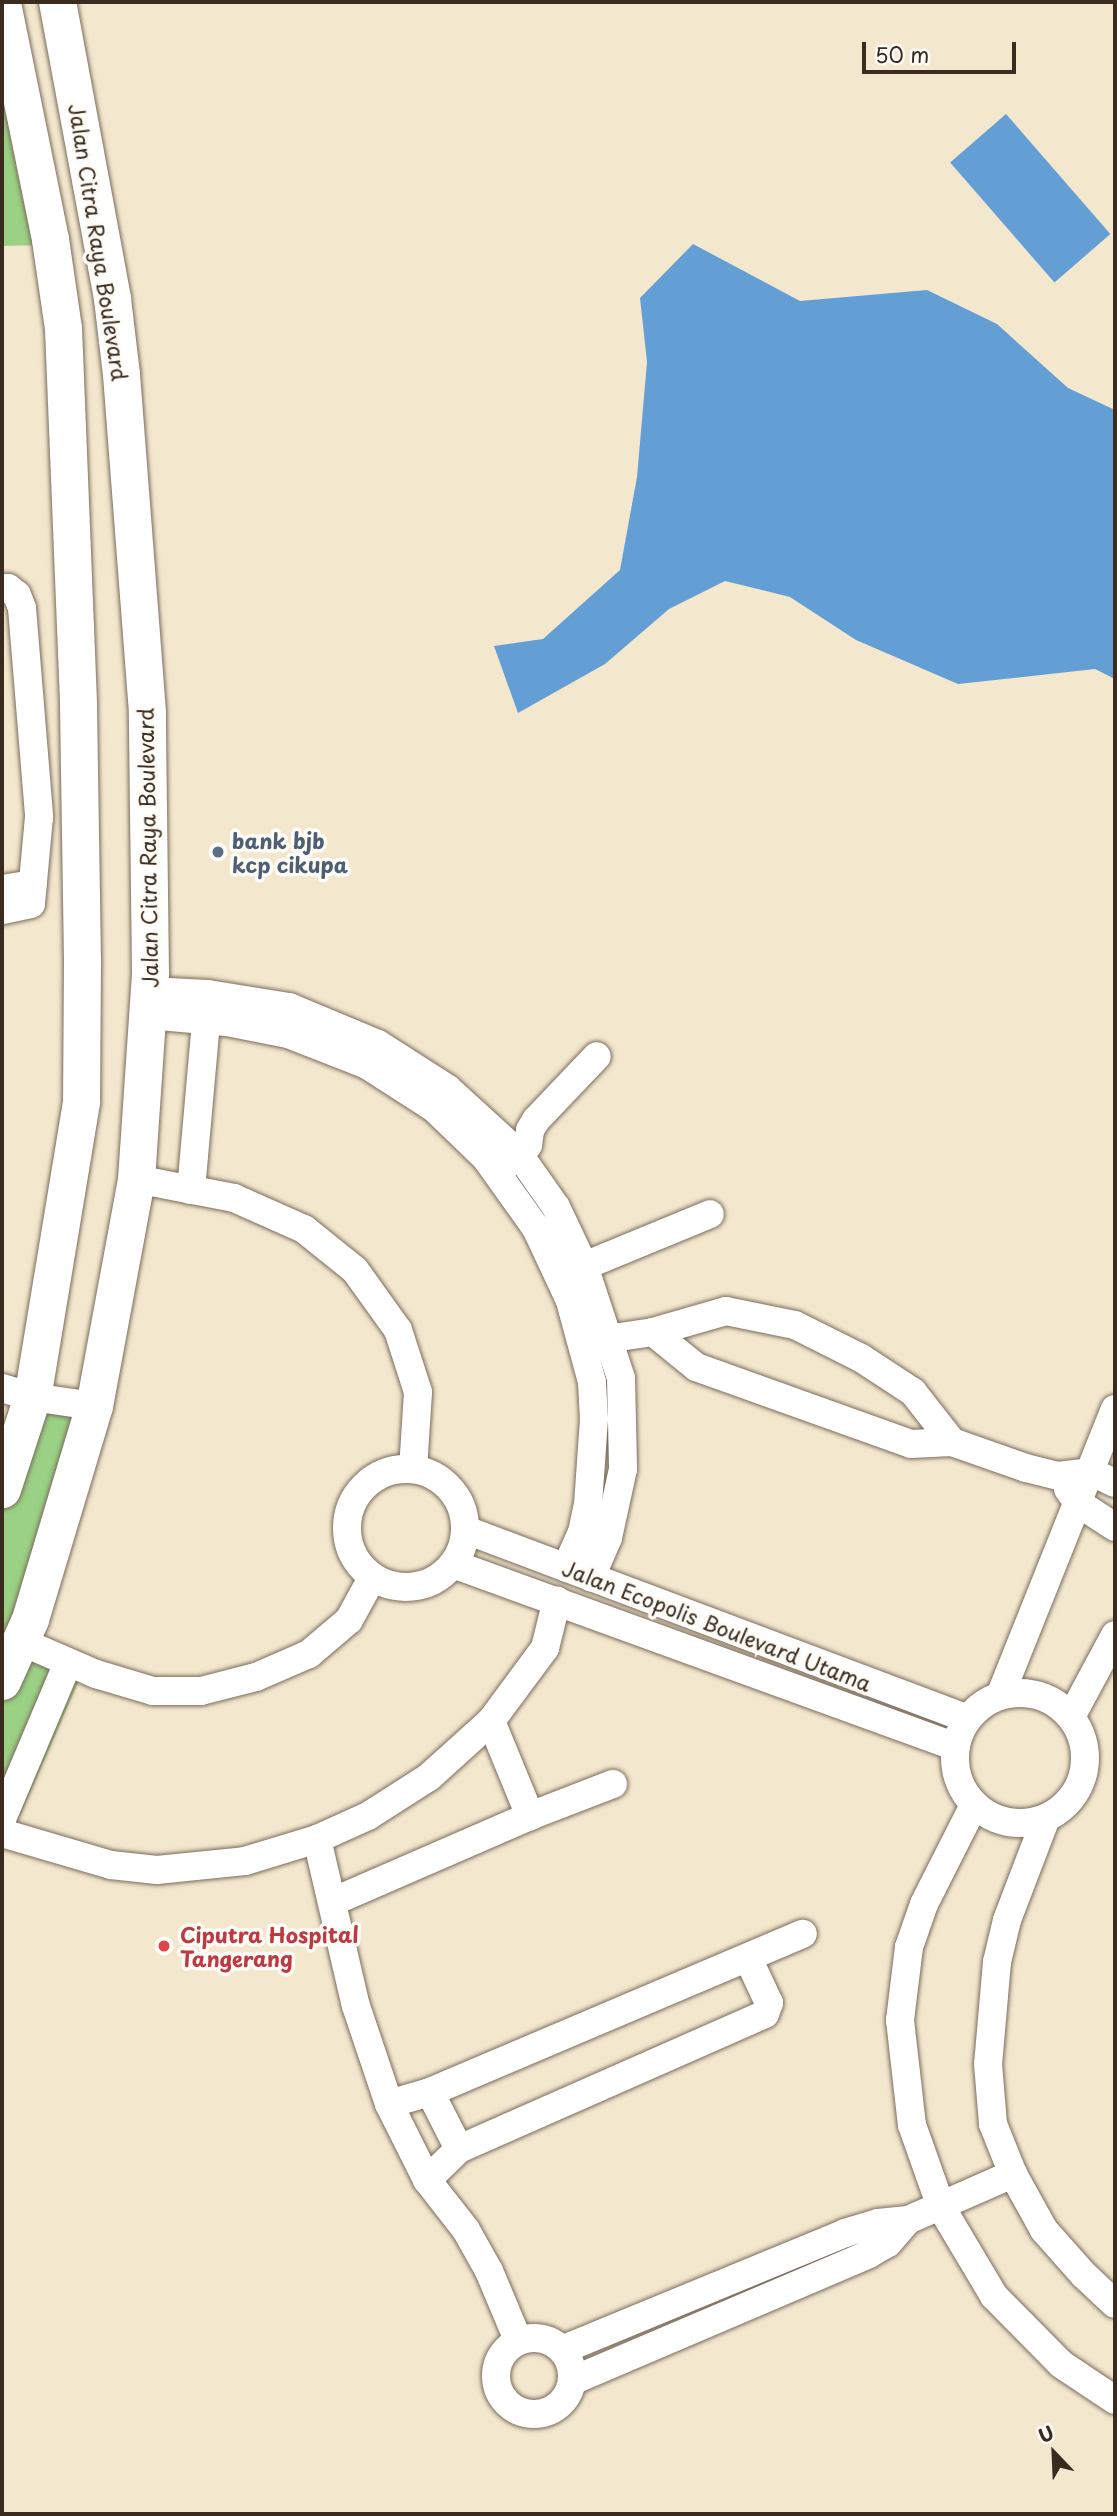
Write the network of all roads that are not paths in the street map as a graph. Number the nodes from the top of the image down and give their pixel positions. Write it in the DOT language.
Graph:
graph roads {
  1 [pos="57,2"];
  2 [pos="2,3"];
  3 [pos="2,587"];
  4 [pos="33,884"];
  5 [pos="2,890"];
  6 [pos="2,910"];
  7 [pos="208,998"];
  8 [pos="149,1003"];
  9 [pos="597,1056"];
  10 [pos="518,1153"];
  11 [pos="497,1172"];
  12 [pos="136,1179"];
  13 [pos="191,1190"];
  14 [pos="710,1213"];
  15 [pos="584,1266"];
  16 [pos="653,1332"];
  17 [pos="609,1338"];
  18 [pos="582,1344"];
  19 [pos="17,1393"];
  20 [pos="94,1406"];
  21 [pos="1115,1409"];
  22 [pos="952,1442"];
  23 [pos="413,1469"];
  24 [pos="1058,1476"];
  25 [pos="1104,1478"];
  26 [pos="2,1489"];
  27 [pos="1078,1503"];
  28 [pos="1115,1527"];
  29 [pos="466,1530"];
  30 [pos="453,1564"];
  31 [pos="579,1573"];
  32 [pos="372,1577"];
  33 [pos="569,1604"];
  34 [pos="1115,1635"];
  35 [pos="20,1641"];
  36 [pos="68,1663"];
  37 [pos="2,1681"];
  38 [pos="1000,1696"];
  39 [pos="1071,1717"];
  40 [pos="968,1719"];
  41 [pos="491,1721"];
  42 [pos="956,1747"];
  43 [pos="613,1784"];
  44 [pos="974,1805"];
  45 [pos="530,1816"];
  46 [pos="1046,1818"];
  47 [pos="2,1819"];
  48 [pos="2,1833"];
  49 [pos="317,1839"];
  50 [pos="332,1902"];
  51 [pos="803,1934"];
  52 [pos="748,1958"];
  53 [pos="430,2092"];
  54 [pos="389,2104"];
  55 [pos="459,2149"];
  56 [pos="1007,2177"];
  57 [pos="427,2180"];
  58 [pos="951,2203"];
  59 [pos="908,2220"];
  60 [pos="1115,2304"];
  61 [pos="518,2340"];
  62 [pos="564,2349"];
  63 [pos="574,2380"];
  64 [pos="1115,2400"];
  1 -- 8 [label="main road, Jalan Citra Raya Boulevard"];
  2 -- 19 [label="main road"];
  3 -- 4 [label="street"];
  4 -- 5 [label="street"];
  4 -- 6 [label="street"];
  7 -- 8 [label="street"];
  7 -- 10 [label="street"];
  7 -- 11 [label="street"];
  7 -- 13 [label="street"];
  8 -- 12 [label="main road, Jalan Citra Raya Boulevard"];
  9 -- 10 [label="street"];
  10 -- 11 [label="street"];
  10 -- 15 [label="street"];
  11 -- 18 [label="street"];
  12 -- 13 [label="street"];
  12 -- 20 [label="main road, Jalan Citra Raya Boulevard"];
  13 -- 23 [label="street"];
  14 -- 15 [label="street"];
  15 -- 17 [label="street"];
  16 -- 17 [label="street"];
  16 -- 22 [label="street"];
  16 -- 22 [label="street"];
  17 -- 18 [label="street"];
  17 -- 31 [label="street"];
  18 -- 31 [label="street"];
  19 -- 20 [label="street"];
  19 -- 26 [label="main road"];
  20 -- 35 [label="main road, Jalan Citra Raya Boulevard"];
  21 -- 25 [label="street"];
  22 -- 24 [label="street"];
  23 -- 29 [label="street"];
  23 -- 32 [label="street"];
  24 -- 25 [label="street"];
  24 -- 27 [label="street"];
  25 -- 27 [label="street"];
  27 -- 28 [label="street"];
  27 -- 38 [label="street"];
  29 -- 30 [label="street"];
  29 -- 31 [label="street, Jalan Ecopolis Boulevard Utama"];
  30 -- 32 [label="street"];
  30 -- 33 [label="street, Jalan Ecopolis Boulevard Utama"];
  31 -- 40 [label="street, Jalan Ecopolis Boulevard Utama"];
  32 -- 36 [label="street"];
  33 -- 41 [label="street"];
  33 -- 42 [label="street, Jalan Ecopolis Boulevard Utama"];
  34 -- 39 [label="street"];
  35 -- 36 [label="street"];
  35 -- 37 [label="main road, Jalan Citra Raya Boulevard"];
  36 -- 47 [label="street"];
  38 -- 39 [label="street"];
  38 -- 40 [label="street"];
  39 -- 46 [label="street"];
  40 -- 42 [label="street"];
  41 -- 45 [label="street"];
  41 -- 49 [label="street"];
  42 -- 44 [label="street"];
  43 -- 45 [label="street"];
  44 -- 46 [label="street"];
  44 -- 58 [label="street"];
  45 -- 50 [label="street"];
  46 -- 56 [label="street"];
  48 -- 49 [label="street"];
  49 -- 50 [label="street"];
  50 -- 54 [label="street"];
  51 -- 52 [label="street"];
  52 -- 53 [label="street"];
  52 -- 55 [label="street"];
  53 -- 54 [label="street"];
  53 -- 55 [label="street"];
  54 -- 57 [label="street"];
  55 -- 57 [label="street"];
  56 -- 58 [label="street"];
  56 -- 60 [label="street"];
  57 -- 61 [label="street"];
  58 -- 59 [label="street"];
  58 -- 64 [label="street"];
  59 -- 62 [label="street"];
  59 -- 63 [label="street"];
  61 -- 62 [label="street"];
  61 -- 63 [label="street"];
  62 -- 63 [label="street"];
}
